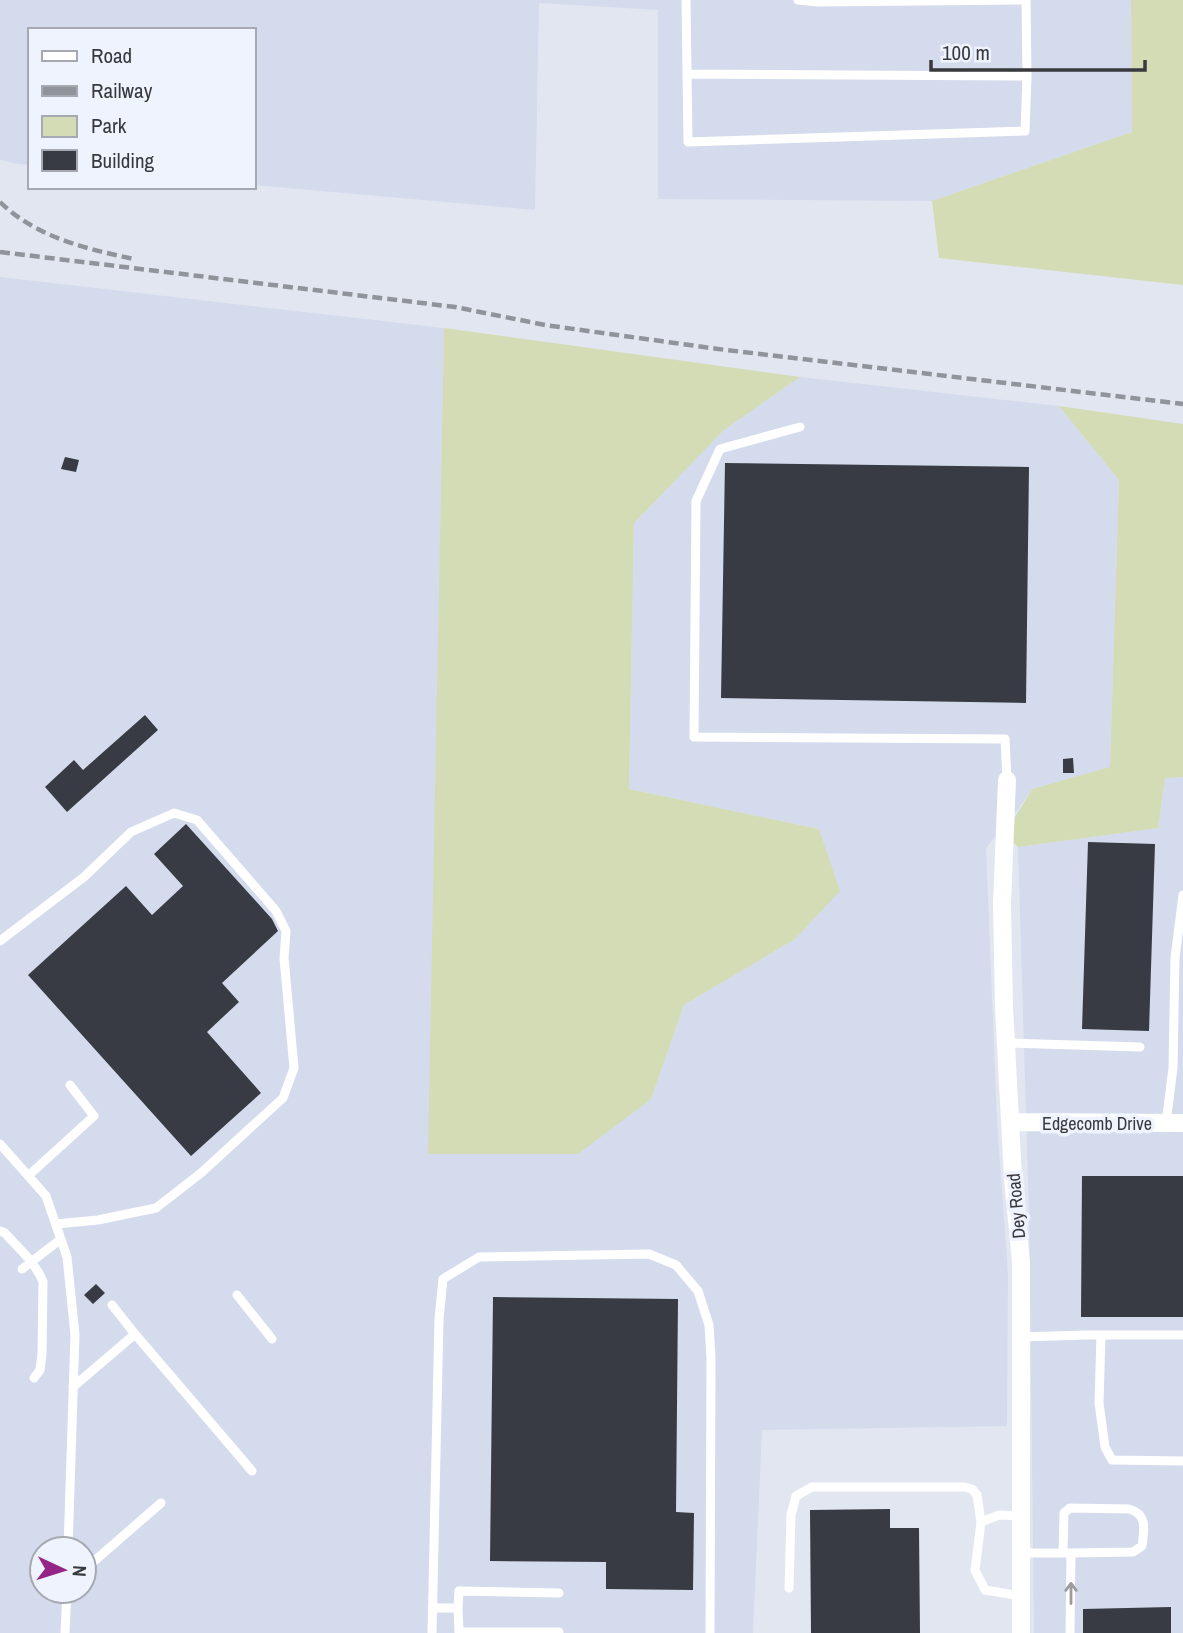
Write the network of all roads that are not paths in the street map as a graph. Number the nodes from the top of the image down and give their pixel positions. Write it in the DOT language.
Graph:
graph roads {
  1 [pos="686,0"];
  2 [pos="798,0"];
  3 [pos="1026,0"];
  4 [pos="688,74"];
  5 [pos="1027,76"];
  6 [pos="800,427"];
  7 [pos="1007,780"];
  8 [pos="1183,895"];
  9 [pos="0,941"];
  10 [pos="1006,1044"];
  11 [pos="1140,1047"];
  12 [pos="70,1085"];
  13 [pos="1010,1122"];
  14 [pos="1175,1123"];
  15 [pos="2,1151"];
  16 [pos="28,1176"];
  17 [pos="56,1224"];
  18 [pos="0,1231"];
  19 [pos="61,1239"];
  20 [pos="31,1262"];
  21 [pos="22,1269"];
  22 [pos="237,1295"];
  23 [pos="112,1305"];
  24 [pos="135,1334"];
  25 [pos="1101,1335"];
  26 [pos="1183,1335"];
  27 [pos="1021,1337"];
  28 [pos="272,1339"];
  29 [pos="34,1378"];
  30 [pos="73,1387"];
  31 [pos="1183,1461"];
  32 [pos="252,1471"];
  33 [pos="161,1503"];
  34 [pos="1021,1516"];
  35 [pos="981,1522"];
  36 [pos="68,1535"];
  37 [pos="1021,1553"];
  38 [pos="1067,1553"];
  39 [pos="98,1558"];
  40 [pos="789,1588"];
  41 [pos="559,1593"];
  42 [pos="1021,1596"];
  43 [pos="66,1605"];
  44 [pos="433,1608"];
  45 [pos="458,1608"];
  46 [pos="559,1632"];
  47 [pos="65,1633"];
  48 [pos="432,1633"];
  49 [pos="710,1633"];
  50 [pos="1021,1633"];
  51 [pos="1070,1633"];
  1 -- 4 [label="lane"];
  2 -- 3 [label="lane"];
  3 -- 5 [label="lane"];
  4 -- 5 [label="lane"];
  4 -- 5 [label="lane"];
  6 -- 7 [label="lane"];
  7 -- 10 [label="street, Dey Road"];
  8 -- 14 [label="lane"];
  9 -- 17 [label="lane"];
  10 -- 11 [label="lane"];
  10 -- 13 [label="street, Dey Road"];
  12 -- 16 [label="lane"];
  13 -- 14 [label="street, Edgecomb Drive"];
  13 -- 27 [label="street, Dey Road"];
  15 -- 16 [label="lane"];
  16 -- 17 [label="lane"];
  17 -- 19 [label="lane"];
  18 -- 20 [label="lane"];
  19 -- 20 [label="lane"];
  19 -- 30 [label="lane"];
  20 -- 21 [label="lane"];
  20 -- 29 [label="lane"];
  22 -- 28 [label="lane"];
  23 -- 24 [label="lane"];
  24 -- 30 [label="lane"];
  24 -- 32 [label="lane"];
  25 -- 26 [label="lane"];
  25 -- 27 [label="lane"];
  25 -- 31 [label="lane"];
  27 -- 34 [label="street, Dey Road"];
  30 -- 36 [label="lane"];
  33 -- 39 [label="lane"];
  34 -- 35 [label="lane"];
  34 -- 37 [label="street, Dey Road"];
  35 -- 40 [label="lane"];
  35 -- 42 [label="lane"];
  37 -- 38 [label="lane"];
  37 -- 42 [label="street, Dey Road"];
  38 -- 38 [label="lane"];
  51 -- 38 [label="lane, one-way"];
  41 -- 45 [label="lane"];
  42 -- 50 [label="street, Dey Road"];
  43 -- 47 [label="lane"];
  44 -- 45 [label="lane"];
  44 -- 48 [label="lane"];
  44 -- 49 [label="lane"];
  45 -- 46 [label="lane"];
}
